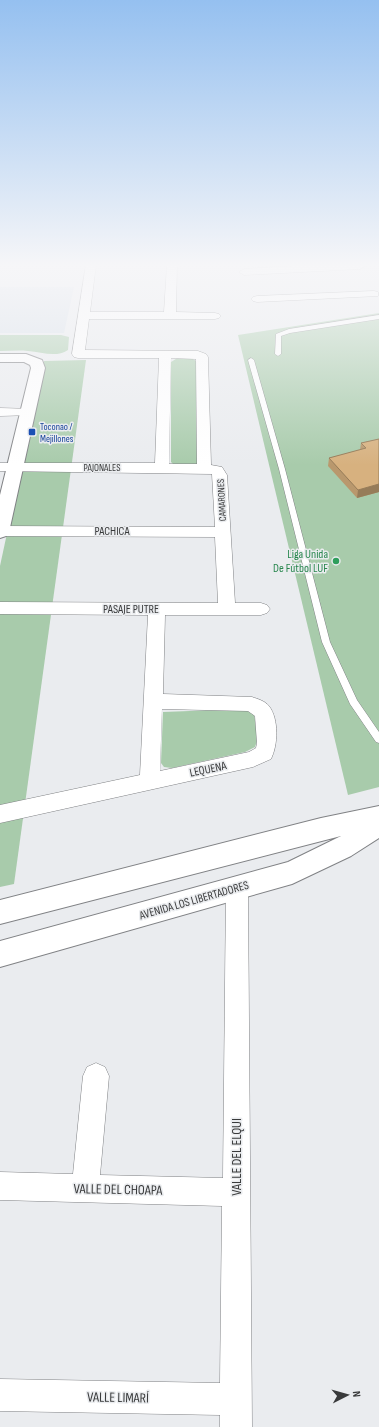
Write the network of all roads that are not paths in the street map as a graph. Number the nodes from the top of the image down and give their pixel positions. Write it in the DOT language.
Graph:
graph roads {
  1 [pos="81,332"];
  2 [pos="287,332"];
  3 [pos="278,354"];
  4 [pos="165,355"];
  5 [pos="0,358"];
  6 [pos="251,360"];
  7 [pos="0,412"];
  8 [pos="28,412"];
  9 [pos="8,467"];
  10 [pos="162,468"];
  11 [pos="204,468"];
  12 [pos="0,532"];
  13 [pos="223,532"];
  14 [pos="0,608"];
  15 [pos="157,609"];
  16 [pos="227,609"];
  17 [pos="261,609"];
  18 [pos="154,701"];
  19 [pos="379,739"];
  20 [pos="150,782"];
  21 [pos="0,814"];
  22 [pos="379,817"];
  23 [pos="379,825"];
  24 [pos="237,888"];
  25 [pos="0,912"];
  26 [pos="0,954"];
  27 [pos="96,1076"];
  28 [pos="0,1186"];
  29 [pos="85,1188"];
  30 [pos="236,1192"];
  31 [pos="0,1395"];
  32 [pos="236,1413"];
  1 -- 4 [label="street"];
  2 -- 3 [label="lane"];
  4 -- 10 [label="street"];
  4 -- 11 [label="street, CAMARONES"];
  5 -- 8 [label="street"];
  6 -- 19 [label="lane"];
  7 -- 8 [label="street"];
  8 -- 9 [label="street"];
  9 -- 10 [label="street, PAJONALES"];
  9 -- 12 [label="street"];
  10 -- 11 [label="street, PAJONALES"];
  11 -- 13 [label="street, CAMARONES"];
  12 -- 13 [label="street, PACHICA"];
  13 -- 16 [label="street, CAMARONES"];
  14 -- 15 [label="street, PASAJE PUTRE"];
  15 -- 16 [label="street, PASAJE PUTRE"];
  15 -- 18 [label="street"];
  16 -- 17 [label="street, PASAJE PUTRE"];
  18 -- 20 [label="street"];
  18 -- 20 [label="street, LEQUENA"];
  20 -- 21 [label="street, LEQUENA"];
  22 -- 25 [label="street"];
  23 -- 24 [label="street, AVENIDA LOS LIBERTADORES"];
  24 -- 26 [label="street, AVENIDA LOS LIBERTADORES"];
  24 -- 30 [label="street, VALLE DEL ELQUI"];
  27 -- 29 [label="street"];
  28 -- 29 [label="street, VALLE DEL CHOAPA"];
  29 -- 30 [label="street, VALLE DEL CHOAPA"];
  30 -- 32 [label="street, VALLE DEL ELQUI"];
  31 -- 32 [label="street, VALLE LIMARÍ"];
}
